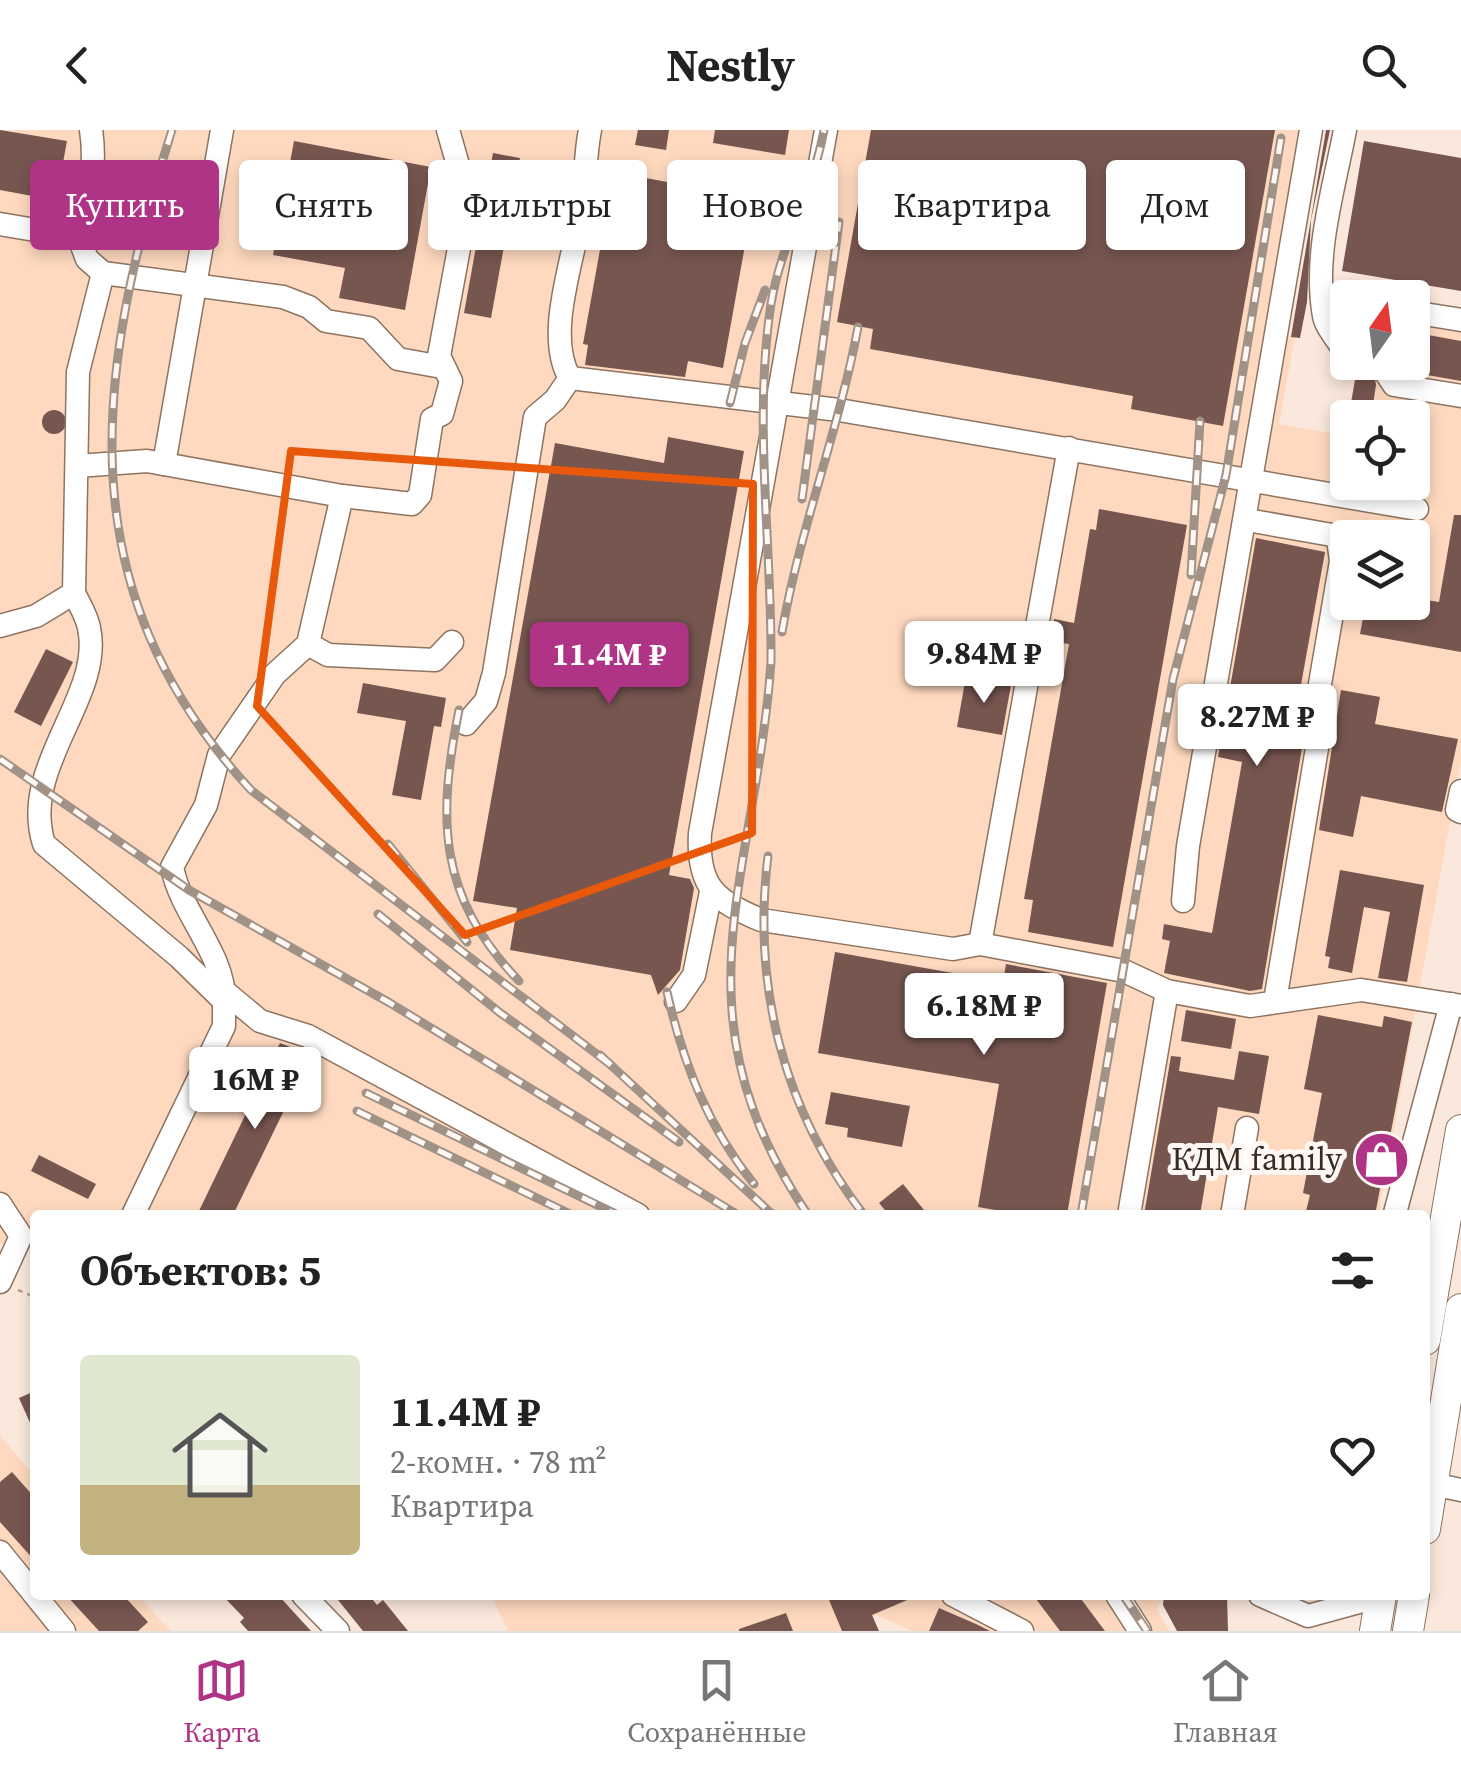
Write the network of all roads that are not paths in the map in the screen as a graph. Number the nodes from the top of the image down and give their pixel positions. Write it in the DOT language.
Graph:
graph roads {
  1 [pos="90,130"];
  2 [pos="222,130"];
  3 [pos="448,130"];
  4 [pos="590,130"];
  5 [pos="826,130"];
  6 [pos="1311,130"];
  7 [pos="1345,130"];
  8 [pos="94,160"];
  9 [pos="0,224"];
  10 [pos="30,229"];
  11 [pos="84,250"];
  12 [pos="102,274"];
  13 [pos="193,282"];
  14 [pos="1430,315"];
  15 [pos="1461,320"];
  16 [pos="1330,328"];
  17 [pos="442,367"];
  18 [pos="570,378"];
  19 [pos="1391,380"];
  20 [pos="1461,396"];
  21 [pos="775,402"];
  22 [pos="1069,448"];
  23 [pos="164,464"];
  24 [pos="77,466"];
  25 [pos="1254,480"];
  26 [pos="342,496"];
  27 [pos="1417,509"];
  28 [pos="1247,520"];
  29 [pos="74,592"];
  30 [pos="0,626"];
  31 [pos="452,642"];
  32 [pos="308,644"];
  33 [pos="466,724"];
  34 [pos="1461,790"];
  35 [pos="1461,812"];
  36 [pos="710,892"];
  37 [pos="1184,901"];
  38 [pos="980,944"];
  39 [pos="1166,992"];
  40 [pos="224,996"];
  41 [pos="1275,1001"];
  42 [pos="676,1002"];
  43 [pos="1456,1005"];
  44 [pos="1247,1128"];
  45 [pos="1461,1130"];
  46 [pos="0,1204"];
  47 [pos="136,1210"];
  48 [pos="629,1210"];
  49 [pos="1130,1210"];
  50 [pos="1233,1210"];
  51 [pos="1396,1210"];
  52 [pos="0,1282"];
  53 [pos="1461,1309"];
  54 [pos="1430,1311"];
  55 [pos="1447,1487"];
  56 [pos="1430,1519"];
  57 [pos="0,1552"];
  58 [pos="30,1589"];
  59 [pos="39,1600"];
  60 [pos="309,1600"];
  61 [pos="963,1600"];
  62 [pos="1120,1600"];
  63 [pos="1268,1600"];
  64 [pos="1370,1600"];
  65 [pos="1380,1600"];
  66 [pos="1413,1600"];
  67 [pos="1306,1624"];
  68 [pos="64,1631"];
  69 [pos="338,1631"];
  70 [pos="1022,1631"];
  71 [pos="1140,1631"];
  72 [pos="1375,1631"];
  73 [pos="1408,1631"];
  1 -- 8 [label="street"];
  2 -- 13 [label="street"];
  3 -- 17 [label="street"];
  4 -- 18 [label="street"];
  5 -- 21 [label="street"];
  6 -- 25 [label="street"];
  7 -- 16 [label="street"];
  9 -- 10 [label="street"];
  11 -- 12 [label="street"];
  12 -- 13 [label="street"];
  12 -- 24 [label="street"];
  13 -- 17 [label="street"];
  13 -- 23 [label="street"];
  14 -- 15 [label="street"];
  17 -- 26 [label="street"];
  18 -- 21 [label="street"];
  18 -- 33 [label="street"];
  19 -- 20 [label="street"];
  21 -- 22 [label="street"];
  21 -- 36 [label="street"];
  22 -- 25 [label="street"];
  22 -- 38 [label="street"];
  23 -- 24 [label="street"];
  23 -- 26 [label="street"];
  24 -- 29 [label="street"];
  25 -- 27 [label="street"];
  25 -- 28 [label="street"];
  26 -- 32 [label="street"];
  28 -- 37 [label="street"];
  28 -- 41 [label="street"];
  29 -- 30 [label="street"];
  29 -- 40 [label="street"];
  31 -- 32 [label="street"];
  32 -- 40 [label="street"];
  34 -- 35 [label="street"];
  36 -- 38 [label="street"];
  36 -- 42 [label="street"];
  38 -- 39 [label="street"];
  39 -- 41 [label="street"];
  39 -- 49 [label="street"];
  40 -- 47 [label="street"];
  40 -- 48 [label="street"];
  41 -- 43 [label="street"];
  43 -- 51 [label="street"];
  44 -- 50 [label="street"];
  45 -- 54 [label="main road"];
  46 -- 52 [label="street"];
  53 -- 55 [label="main road"];
  55 -- 56 [label="main road"];
  57 -- 58 [label="street"];
  59 -- 68 [label="street"];
  60 -- 69 [label="street"];
  61 -- 70 [label="street"];
  62 -- 71 [label="street"];
  63 -- 67 [label="street"];
  64 -- 67 [label="street"];
  65 -- 72 [label="main road"];
  66 -- 73 [label="main road"];
}
